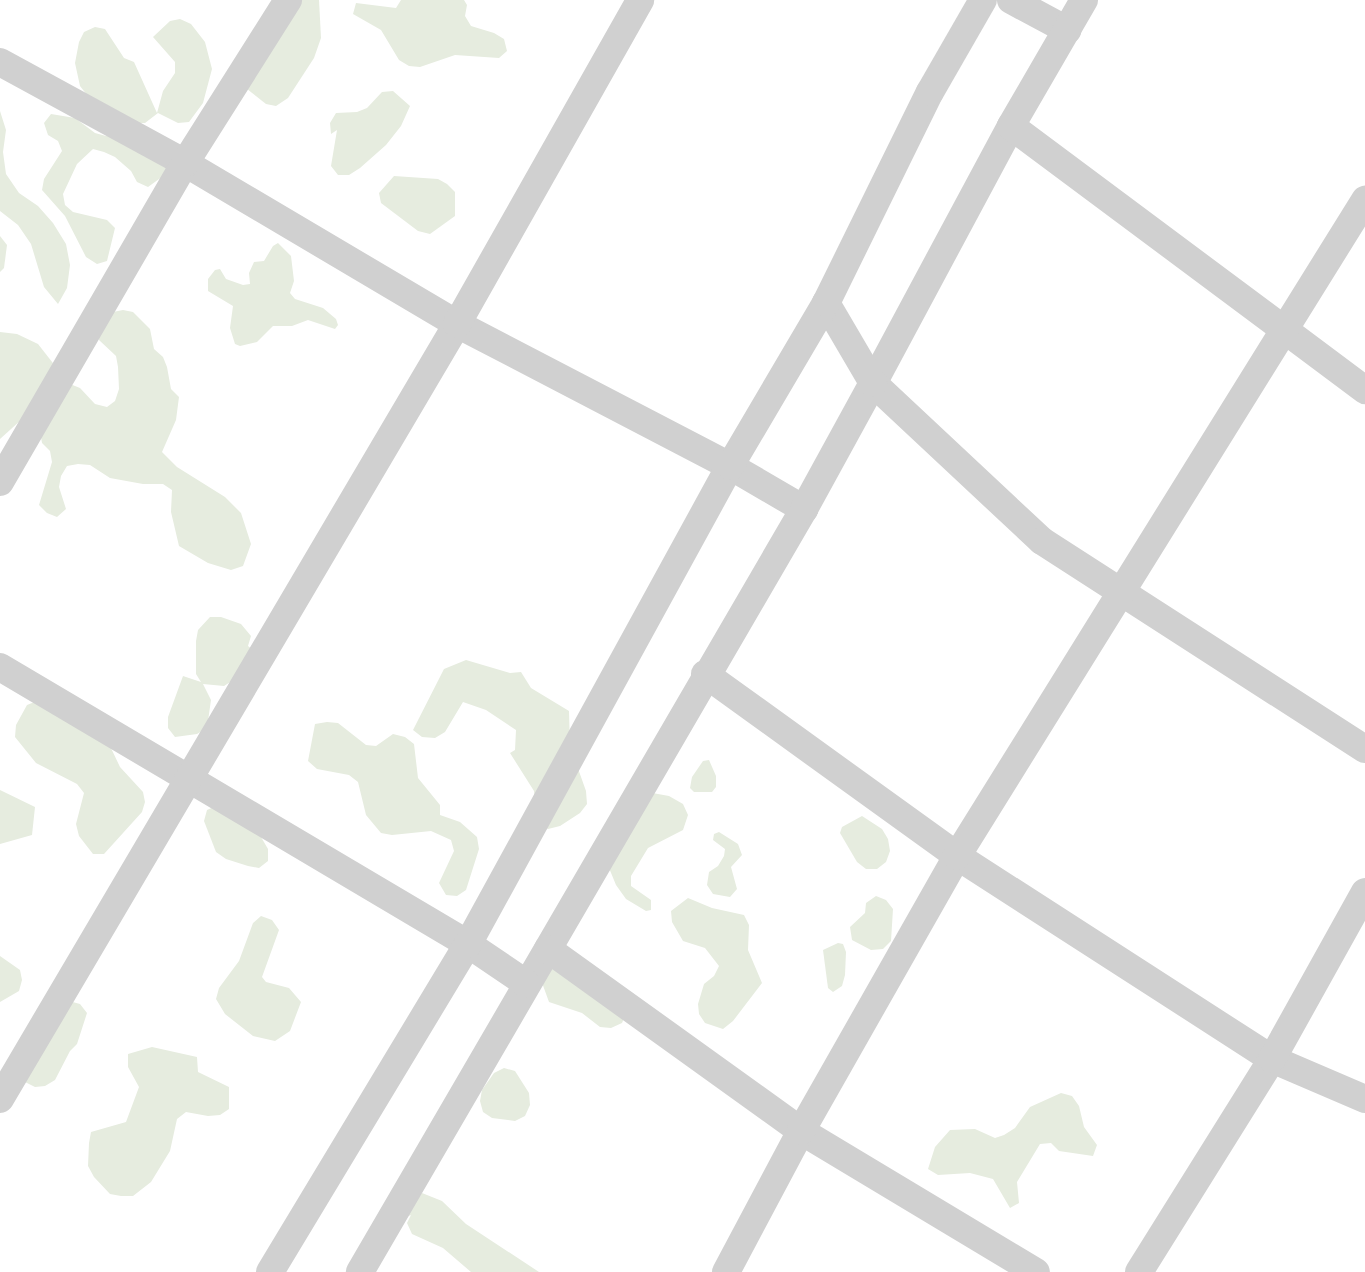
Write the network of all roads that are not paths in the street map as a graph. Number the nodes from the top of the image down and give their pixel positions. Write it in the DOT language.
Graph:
graph roads {
  1 [pos="288,0"];
  2 [pos="640,0"];
  3 [pos="983,0"];
  4 [pos="1011,0"];
  5 [pos="1084,0"];
  6 [pos="1067,30"];
  7 [pos="0,62"];
  8 [pos="1011,126"];
  9 [pos="185,163"];
  10 [pos="1365,200"];
  11 [pos="826,303"];
  12 [pos="457,324"];
  13 [pos="1284,330"];
  14 [pos="873,383"];
  15 [pos="1365,390"];
  16 [pos="730,466"];
  17 [pos="0,482"];
  18 [pos="804,509"];
  19 [pos="1118,593"];
  20 [pos="0,668"];
  21 [pos="705,674"];
  22 [pos="1365,749"];
  23 [pos="189,779"];
  24 [pos="957,856"];
  25 [pos="1365,892"];
  26 [pos="468,944"];
  27 [pos="548,949"];
  28 [pos="527,984"];
  29 [pos="1272,1059"];
  30 [pos="0,1099"];
  31 [pos="1365,1099"];
  32 [pos="802,1131"];
  33 [pos="270,1272"];
  34 [pos="360,1272"];
  35 [pos="726,1272"];
  36 [pos="1036,1272"];
  37 [pos="1139,1272"];
  1 -- 9 [label="street"];
  2 -- 12 [label="street"];
  3 -- 11 [label="street"];
  4 -- 6 [label="street"];
  5 -- 6 [label="street"];
  6 -- 8 [label="street"];
  7 -- 9 [label="street"];
  8 -- 13 [label="street"];
  8 -- 14 [label="street"];
  9 -- 12 [label="street"];
  9 -- 17 [label="street"];
  10 -- 13 [label="street"];
  11 -- 14 [label="street"];
  11 -- 16 [label="street"];
  12 -- 16 [label="street"];
  12 -- 23 [label="street"];
  13 -- 15 [label="street"];
  13 -- 19 [label="street"];
  14 -- 18 [label="street"];
  14 -- 19 [label="street"];
  16 -- 18 [label="street"];
  16 -- 26 [label="street"];
  18 -- 21 [label="street"];
  19 -- 22 [label="street"];
  19 -- 24 [label="street"];
  20 -- 23 [label="street"];
  21 -- 24 [label="street"];
  21 -- 27 [label="street"];
  23 -- 26 [label="street"];
  23 -- 30 [label="street"];
  24 -- 29 [label="street"];
  24 -- 32 [label="street"];
  25 -- 29 [label="street"];
  26 -- 28 [label="street"];
  26 -- 33 [label="street"];
  27 -- 28 [label="street"];
  27 -- 32 [label="street"];
  28 -- 34 [label="street"];
  29 -- 31 [label="street"];
  29 -- 37 [label="street"];
  32 -- 35 [label="street"];
  32 -- 36 [label="street"];
}
